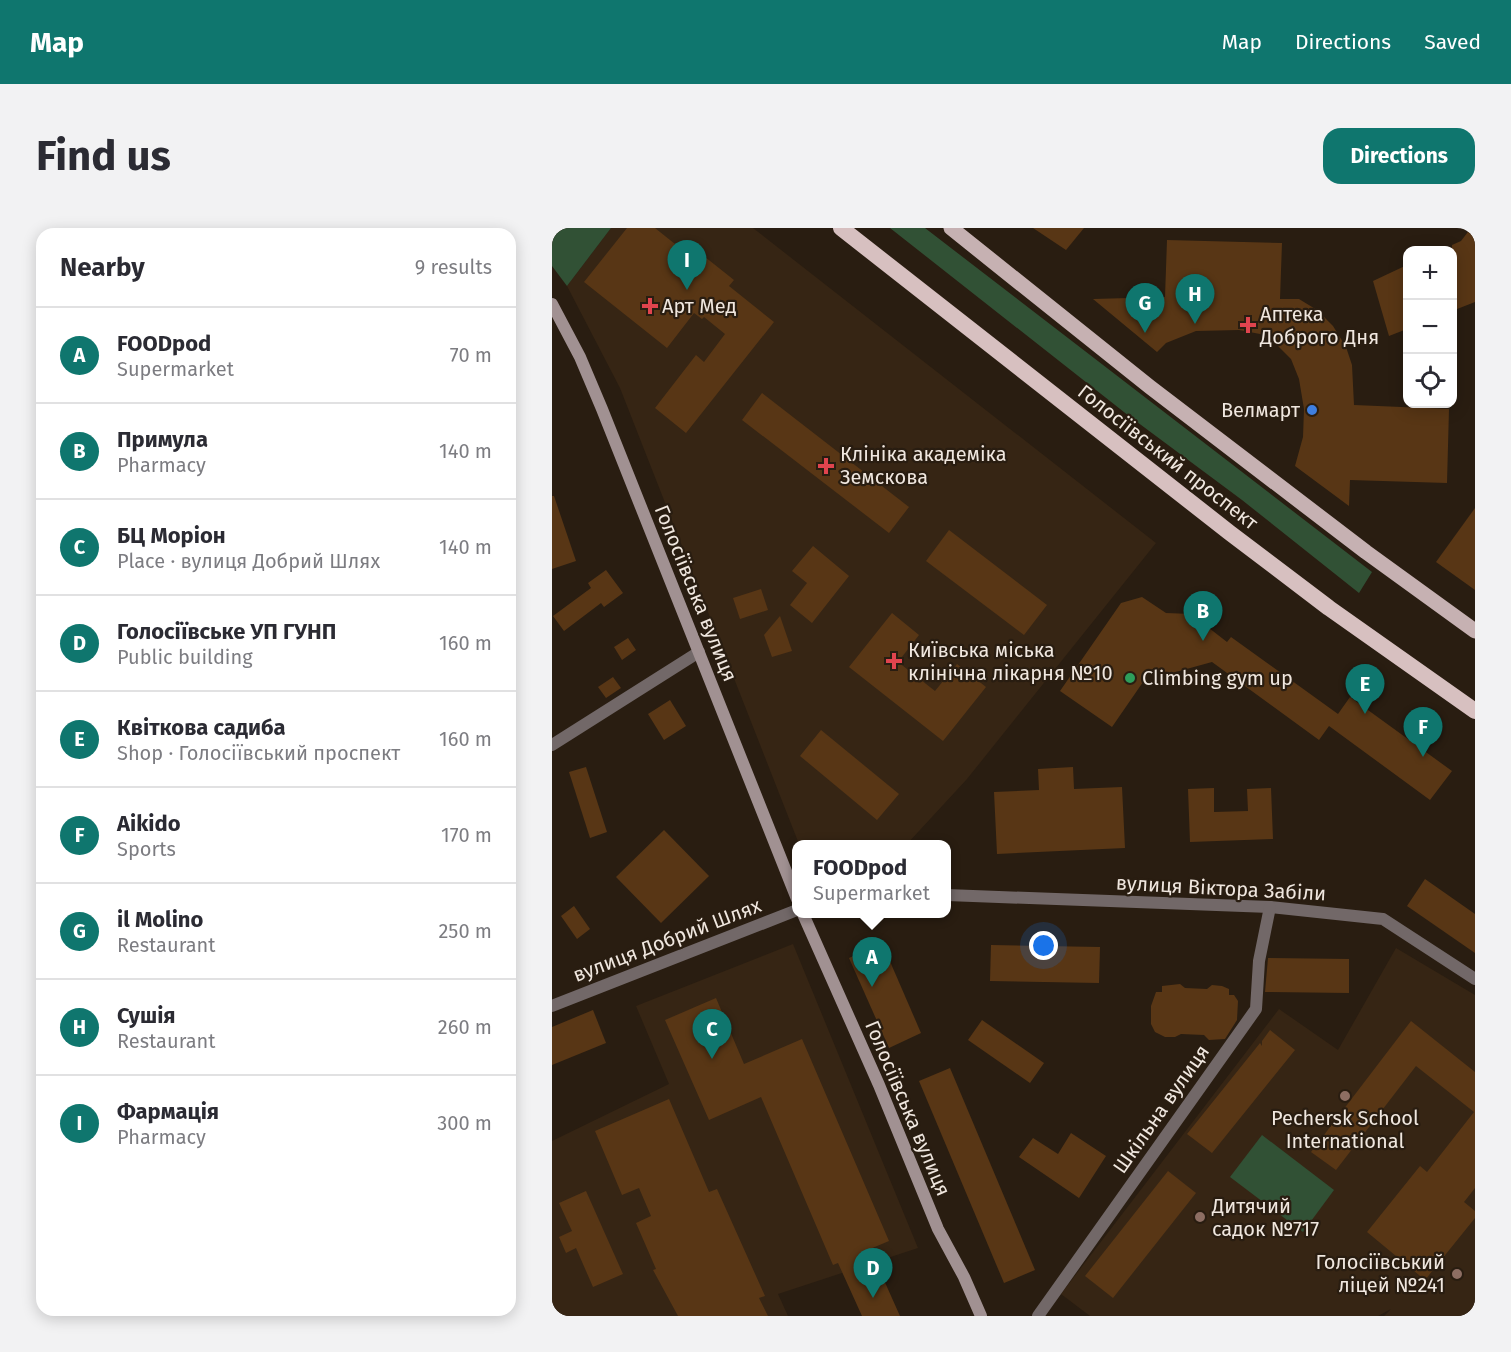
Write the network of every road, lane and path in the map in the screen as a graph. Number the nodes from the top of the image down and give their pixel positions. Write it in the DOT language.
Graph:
graph roads {
  1 [pos="841,228"];
  2 [pos="951,228"];
  3 [pos="552,304"];
  4 [pos="1475,631"];
  5 [pos="699,652"];
  6 [pos="1475,711"];
  7 [pos="552,745"];
  8 [pos="792,886"];
  9 [pos="951,896"];
  10 [pos="1270,907"];
  11 [pos="792,912"];
  12 [pos="805,918"];
  13 [pos="1475,979"];
  14 [pos="552,1006"];
  15 [pos="981,1316"];
  16 [pos="1038,1316"];
  1 -- 6 [label="highway, Голосіївський проспект"];
  2 -- 4 [label="main road"];
  3 -- 5 [label="main road, Голосіївська вулиця"];
  5 -- 7 [label="street"];
  5 -- 8 [label="main road, Голосіївська вулиця"];
  9 -- 10 [label="street, вулиця Віктора Забіли"];
  10 -- 13 [label="street, вулиця Віктора Забіли"];
  10 -- 16 [label="street, Шкільна вулиця"];
  11 -- 14 [label="street, вулиця Добрий Шлях"];
  12 -- 15 [label="main road, Голосіївська вулиця"];
}
